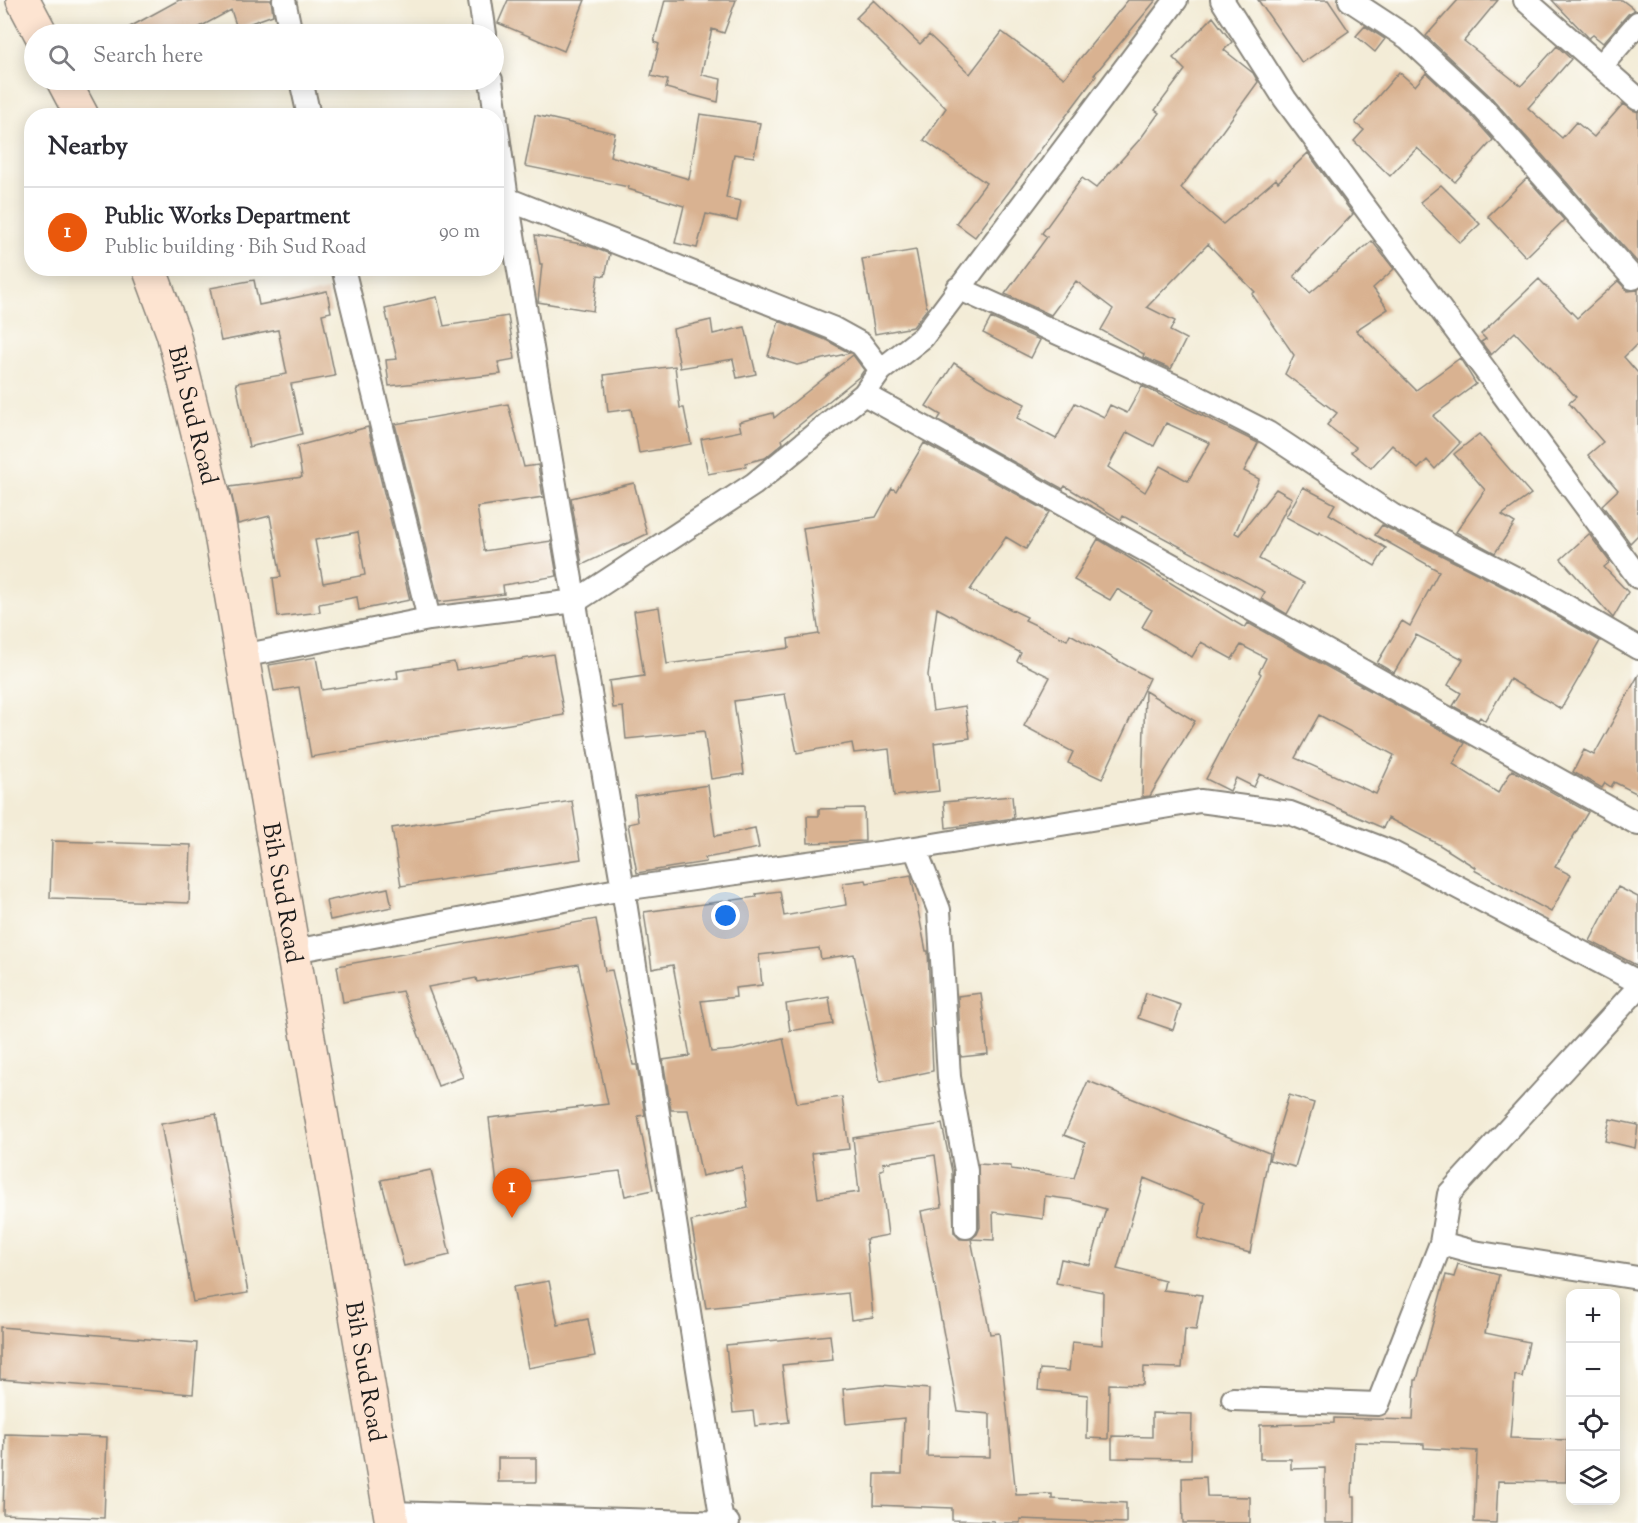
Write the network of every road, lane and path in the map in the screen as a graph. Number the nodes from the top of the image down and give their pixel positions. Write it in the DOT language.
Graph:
graph roads {
  1 [pos="23,0"];
  2 [pos="284,0"];
  3 [pos="480,0"];
  4 [pos="1176,0"];
  5 [pos="1222,0"];
  6 [pos="1350,0"];
  7 [pos="1526,0"];
  8 [pos="1638,23"];
  9 [pos="35,24"];
  10 [pos="289,24"];
  11 [pos="484,24"];
  12 [pos="1601,66"];
  13 [pos="68,90"];
  14 [pos="303,90"];
  15 [pos="492,90"];
  16 [pos="1638,99"];
  17 [pos="78,108"];
  18 [pos="307,108"];
  19 [pos="495,108"];
  20 [pos="504,178"];
  21 [pos="507,199"];
  22 [pos="152,276"];
  23 [pos="345,276"];
  24 [pos="1633,278"];
  25 [pos="958,288"];
  26 [pos="881,370"];
  27 [pos="864,394"];
  28 [pos="1638,577"];
  29 [pos="576,601"];
  30 [pos="429,619"];
  31 [pos="1638,648"];
  32 [pos="242,656"];
  33 [pos="1638,824"];
  34 [pos="915,848"];
  35 [pos="623,889"];
  36 [pos="294,951"];
  37 [pos="1638,982"];
  38 [pos="1638,987"];
  39 [pos="966,1227"];
  40 [pos="1441,1243"];
  41 [pos="1638,1278"];
  42 [pos="1233,1399"];
  43 [pos="391,1518"];
  44 [pos="722,1523"];
  45 [pos="728,1523"];
  1 -- 9 [label="main road"];
  2 -- 10 [label="street"];
  3 -- 11 [label="street"];
  4 -- 25 [label="street"];
  5 -- 28 [label="street"];
  6 -- 24 [label="street"];
  7 -- 12 [label="street"];
  8 -- 12 [label="street"];
  12 -- 16 [label="street"];
  13 -- 17 [label="main road"];
  14 -- 18 [label="street"];
  15 -- 19 [label="street"];
  20 -- 21 [label="street"];
  21 -- 26 [label="street"];
  21 -- 29 [label="street"];
  22 -- 32 [label="main road, Bih Sud Road"];
  23 -- 30 [label="street"];
  25 -- 26 [label="street"];
  25 -- 31 [label="street"];
  26 -- 27 [label="street"];
  27 -- 29 [label="street"];
  27 -- 33 [label="street"];
  29 -- 30 [label="street"];
  29 -- 35 [label="street"];
  30 -- 32 [label="street"];
  32 -- 36 [label="main road, Bih Sud Road"];
  34 -- 35 [label="street"];
  34 -- 37 [label="street"];
  34 -- 39 [label="street"];
  35 -- 36 [label="street"];
  35 -- 44 [label="street"];
  36 -- 43 [label="main road, Bih Sud Road"];
  38 -- 40 [label="street"];
  40 -- 41 [label="street"];
  40 -- 42 [label="street"];
  43 -- 44 [label="street"];
  44 -- 45 [label="street"];
}
